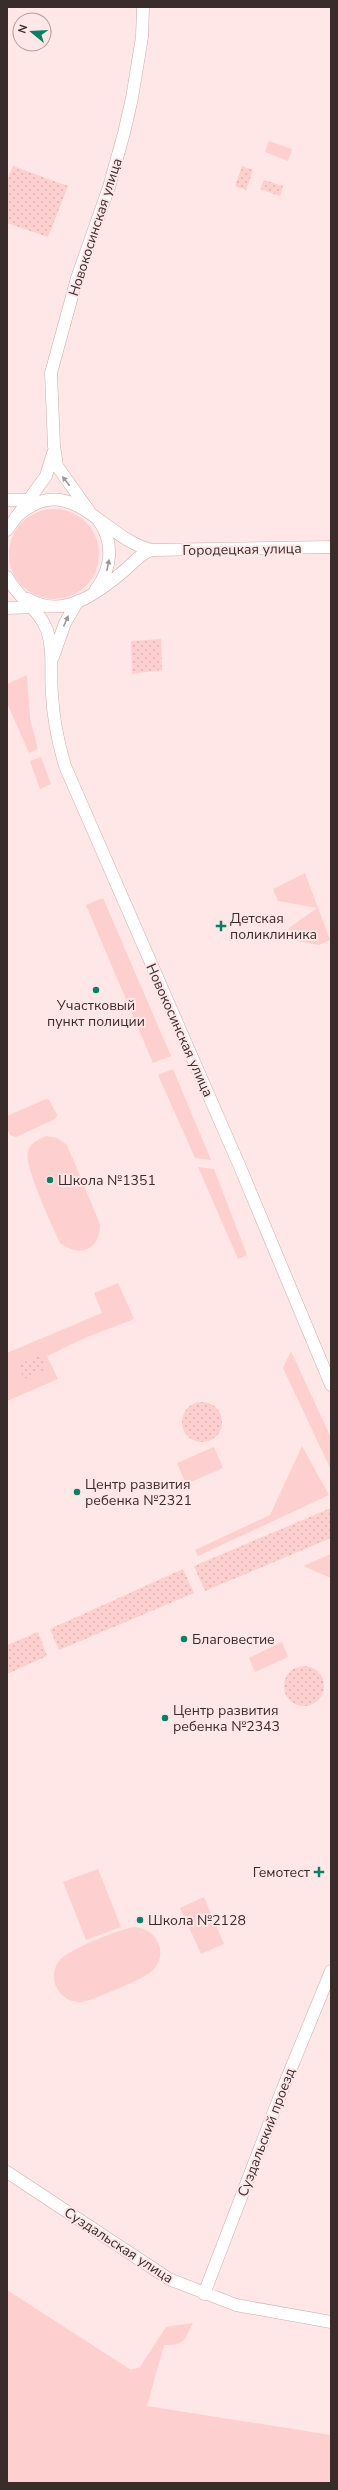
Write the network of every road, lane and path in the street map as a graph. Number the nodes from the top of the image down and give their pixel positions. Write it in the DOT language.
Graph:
graph roads {
  1 [pos="143,7"];
  2 [pos="54,446"];
  3 [pos="7,500"];
  4 [pos="30,500"];
  5 [pos="48,500"];
  6 [pos="92,513"];
  7 [pos="16,516"];
  8 [pos="7,530"];
  9 [pos="331,547"];
  10 [pos="152,550"];
  11 [pos="7,577"];
  12 [pos="16,590"];
  13 [pos="83,599"];
  14 [pos="32,607"];
  15 [pos="53,607"];
  16 [pos="7,608"];
  17 [pos="51,670"];
  18 [pos="331,1385"];
  19 [pos="331,1971"];
  20 [pos="7,2172"];
  21 [pos="204,2294"];
  22 [pos="331,2322"];
  1 -- 2 [label="street, Новокосинская улица"];
  2 -- 4 [label="street"];
  6 -- 2 [label="street, one-way"];
  3 -- 4 [label="street"];
  4 -- 5 [label="street"];
  4 -- 7 [label="street"];
  5 -- 6 [label="street"];
  5 -- 7 [label="street"];
  6 -- 10 [label="street"];
  13 -- 6 [label="street, one-way"];
  7 -- 8 [label="street"];
  9 -- 10 [label="street, Городецкая улица"];
  10 -- 13 [label="street"];
  11 -- 12 [label="street"];
  12 -- 14 [label="street"];
  12 -- 15 [label="street"];
  13 -- 15 [label="street"];
  17 -- 13 [label="street, one-way"];
  14 -- 15 [label="street"];
  14 -- 16 [label="street"];
  14 -- 17 [label="street"];
  17 -- 18 [label="street, Новокосинская улица"];
  19 -- 21 [label="street, Суздальский проезд"];
  20 -- 21 [label="street, Суздальская улица"];
  21 -- 22 [label="street, Суздальская улица"];
}
